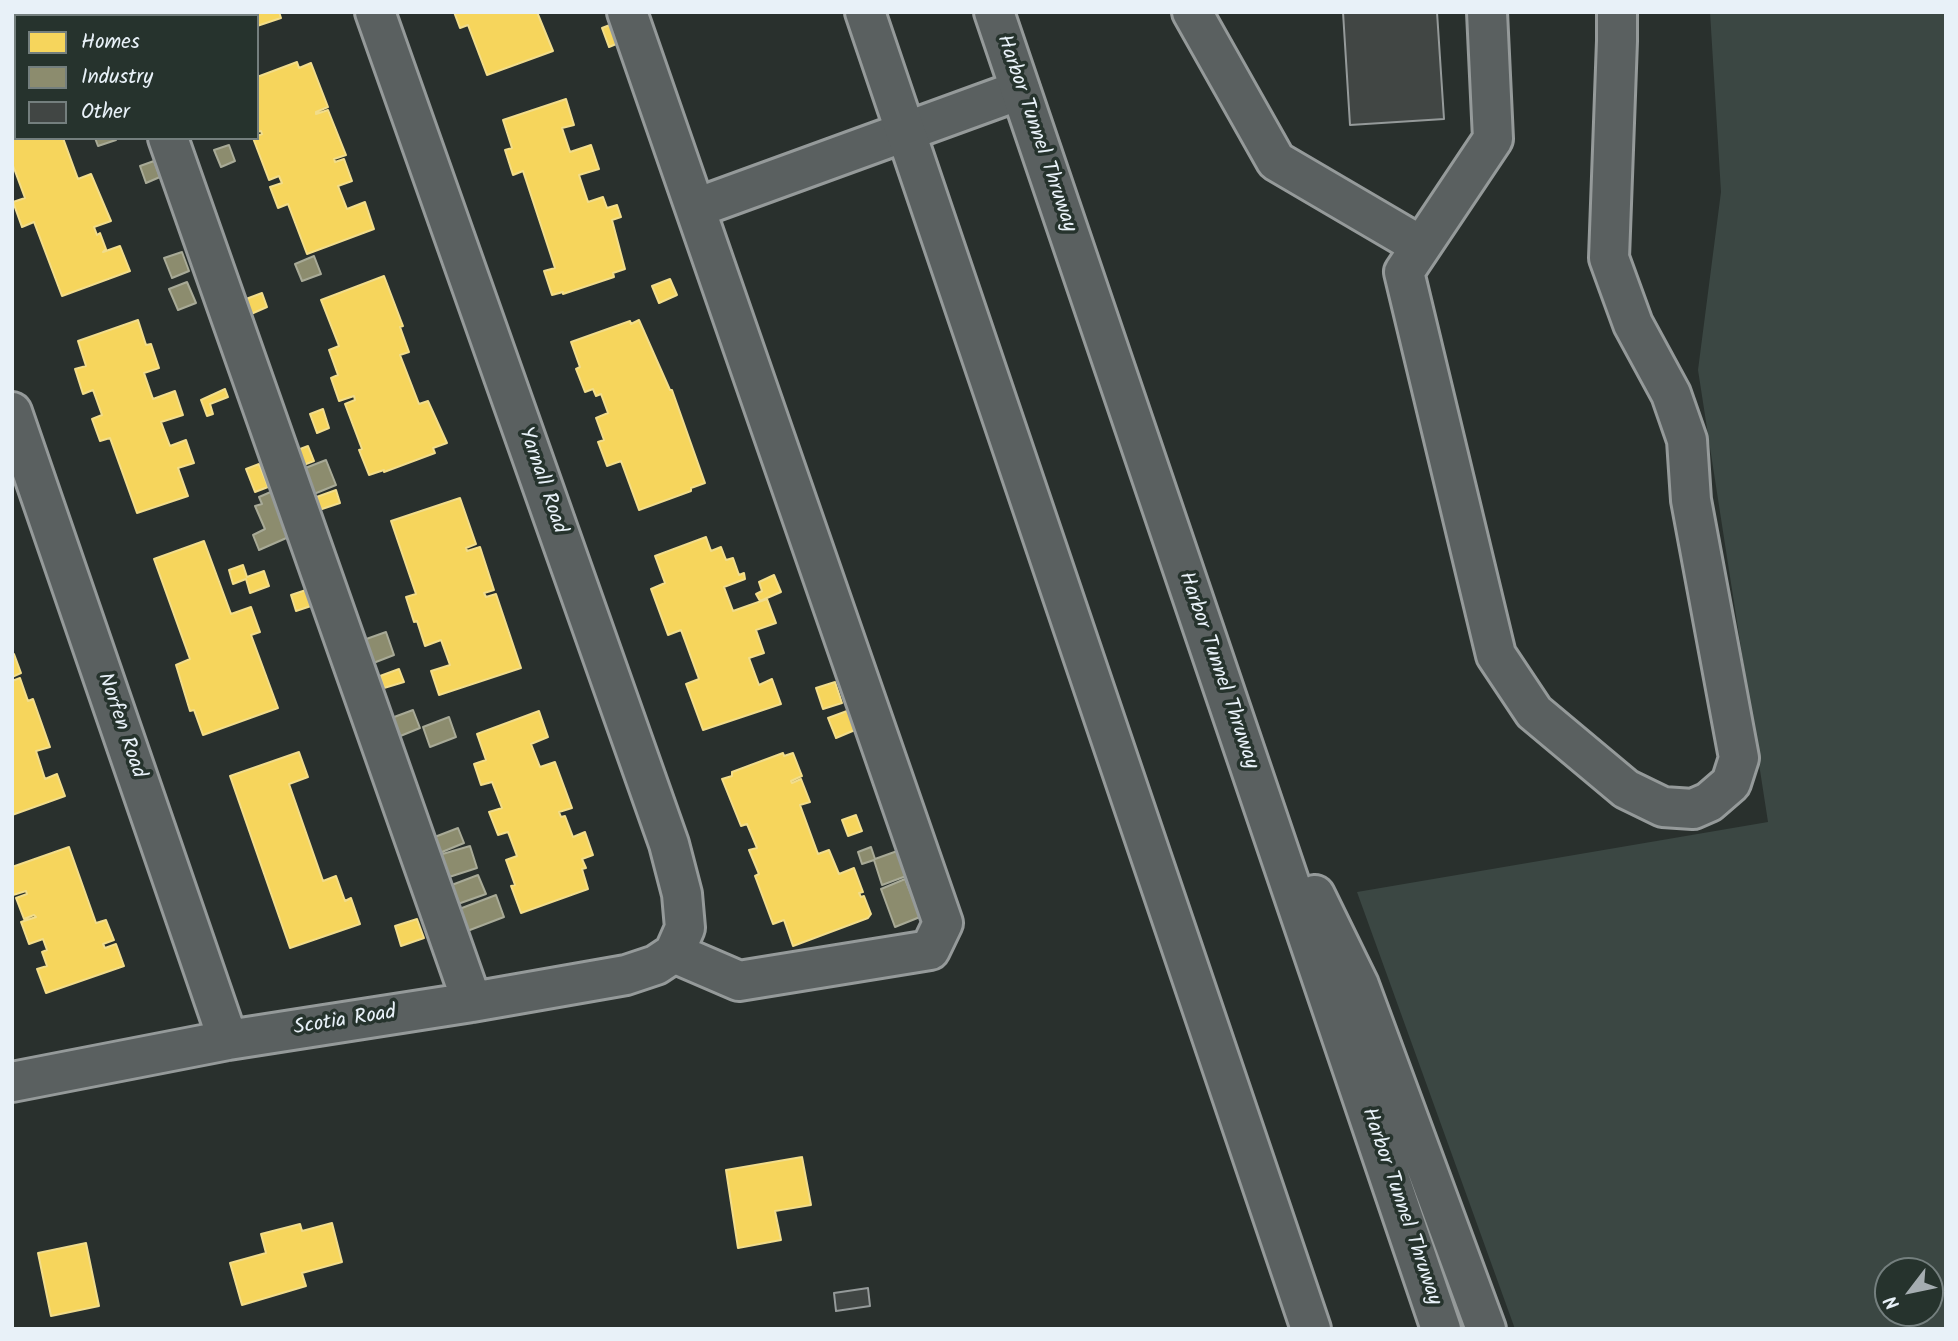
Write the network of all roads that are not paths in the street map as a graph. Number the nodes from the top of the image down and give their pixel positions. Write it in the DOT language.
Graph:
graph roads {
  1 [pos="376,12"];
  2 [pos="627,12"];
  3 [pos="865,12"];
  4 [pos="994,12"];
  5 [pos="1192,12"];
  6 [pos="1487,12"];
  7 [pos="1617,12"];
  8 [pos="1020,90"];
  9 [pos="905,131"];
  10 [pos="169,140"];
  11 [pos="696,208"];
  12 [pos="1421,246"];
  13 [pos="12,412"];
  14 [pos="26,497"];
  15 [pos="1246,755"];
  16 [pos="674,953"];
  17 [pos="472,1002"];
  18 [pos="228,1041"];
  19 [pos="12,1082"];
  20 [pos="1311,1329"];
  21 [pos="1441,1329"];
  22 [pos="1486,1329"];
  1 -- 16 [label="main road, Yarnall Road"];
  2 -- 11 [label="main road"];
  3 -- 9 [label="main road"];
  4 -- 8 [label="main road, Harbor Tunnel Thruway"];
  5 -- 12 [label="main road"];
  6 -- 12 [label="main road"];
  7 -- 12 [label="main road"];
  8 -- 9 [label="main road"];
  8 -- 15 [label="main road, Harbor Tunnel Thruway"];
  9 -- 11 [label="main road"];
  9 -- 20 [label="main road"];
  10 -- 17 [label="main road"];
  11 -- 16 [label="main road"];
  13 -- 14 [label="main road, Norfen Road"];
  14 -- 18 [label="main road, Norfen Road"];
  15 -- 21 [label="main road, Harbor Tunnel Thruway"];
  15 -- 22 [label="main road"];
  16 -- 17 [label="main road, Scotia Road"];
  17 -- 18 [label="main road, Scotia Road"];
  18 -- 19 [label="main road, Scotia Road"];
}
